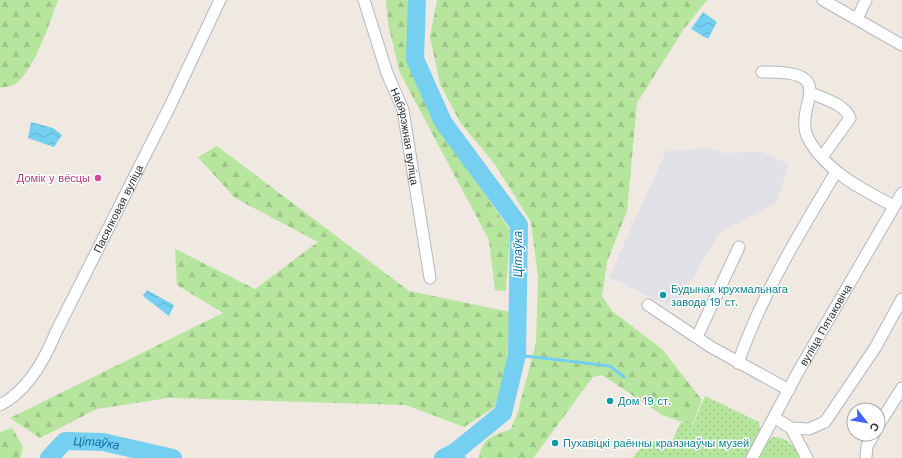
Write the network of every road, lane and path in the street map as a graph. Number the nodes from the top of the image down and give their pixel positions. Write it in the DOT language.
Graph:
graph roads {
  1 [pos="220,0"];
  2 [pos="364,0"];
  3 [pos="823,0"];
  4 [pos="866,0"];
  5 [pos="857,19"];
  6 [pos="902,45"];
  7 [pos="762,72"];
  8 [pos="811,93"];
  9 [pos="822,157"];
  10 [pos="836,172"];
  11 [pos="902,193"];
  12 [pos="894,206"];
  13 [pos="739,246"];
  14 [pos="430,278"];
  15 [pos="902,299"];
  16 [pos="648,305"];
  17 [pos="696,337"];
  18 [pos="738,363"];
  19 [pos="902,388"];
  20 [pos="789,390"];
  21 [pos="0,405"];
  22 [pos="886,413"];
  23 [pos="775,418"];
  24 [pos="791,428"];
  25 [pos="869,442"];
  26 [pos="752,458"];
  27 [pos="807,458"];
  28 [pos="867,458"];
  1 -- 21 [label="street, Пасялковая вуліца"];
  2 -- 14 [label="street, Набярэжная вуліца"];
  3 -- 5 [label="street"];
  4 -- 5 [label="street"];
  5 -- 6 [label="street"];
  7 -- 8 [label="street"];
  8 -- 9 [label="street"];
  8 -- 9 [label="street"];
  9 -- 10 [label="street"];
  10 -- 12 [label="street"];
  10 -- 18 [label="street"];
  11 -- 12 [label="street, вуліца Пятаковіча"];
  12 -- 20 [label="street, вуліца Пятаковіча"];
  13 -- 17 [label="street"];
  15 -- 24 [label="street"];
  16 -- 17 [label="street"];
  17 -- 18 [label="street"];
  18 -- 20 [label="street"];
  19 -- 22 [label="street"];
  20 -- 23 [label="street, вуліца Пятаковіча"];
  23 -- 24 [label="street"];
  23 -- 26 [label="street, вуліца Пятаковіча"];
  24 -- 27 [label="street"];
  25 -- 28 [label="street"];
}
